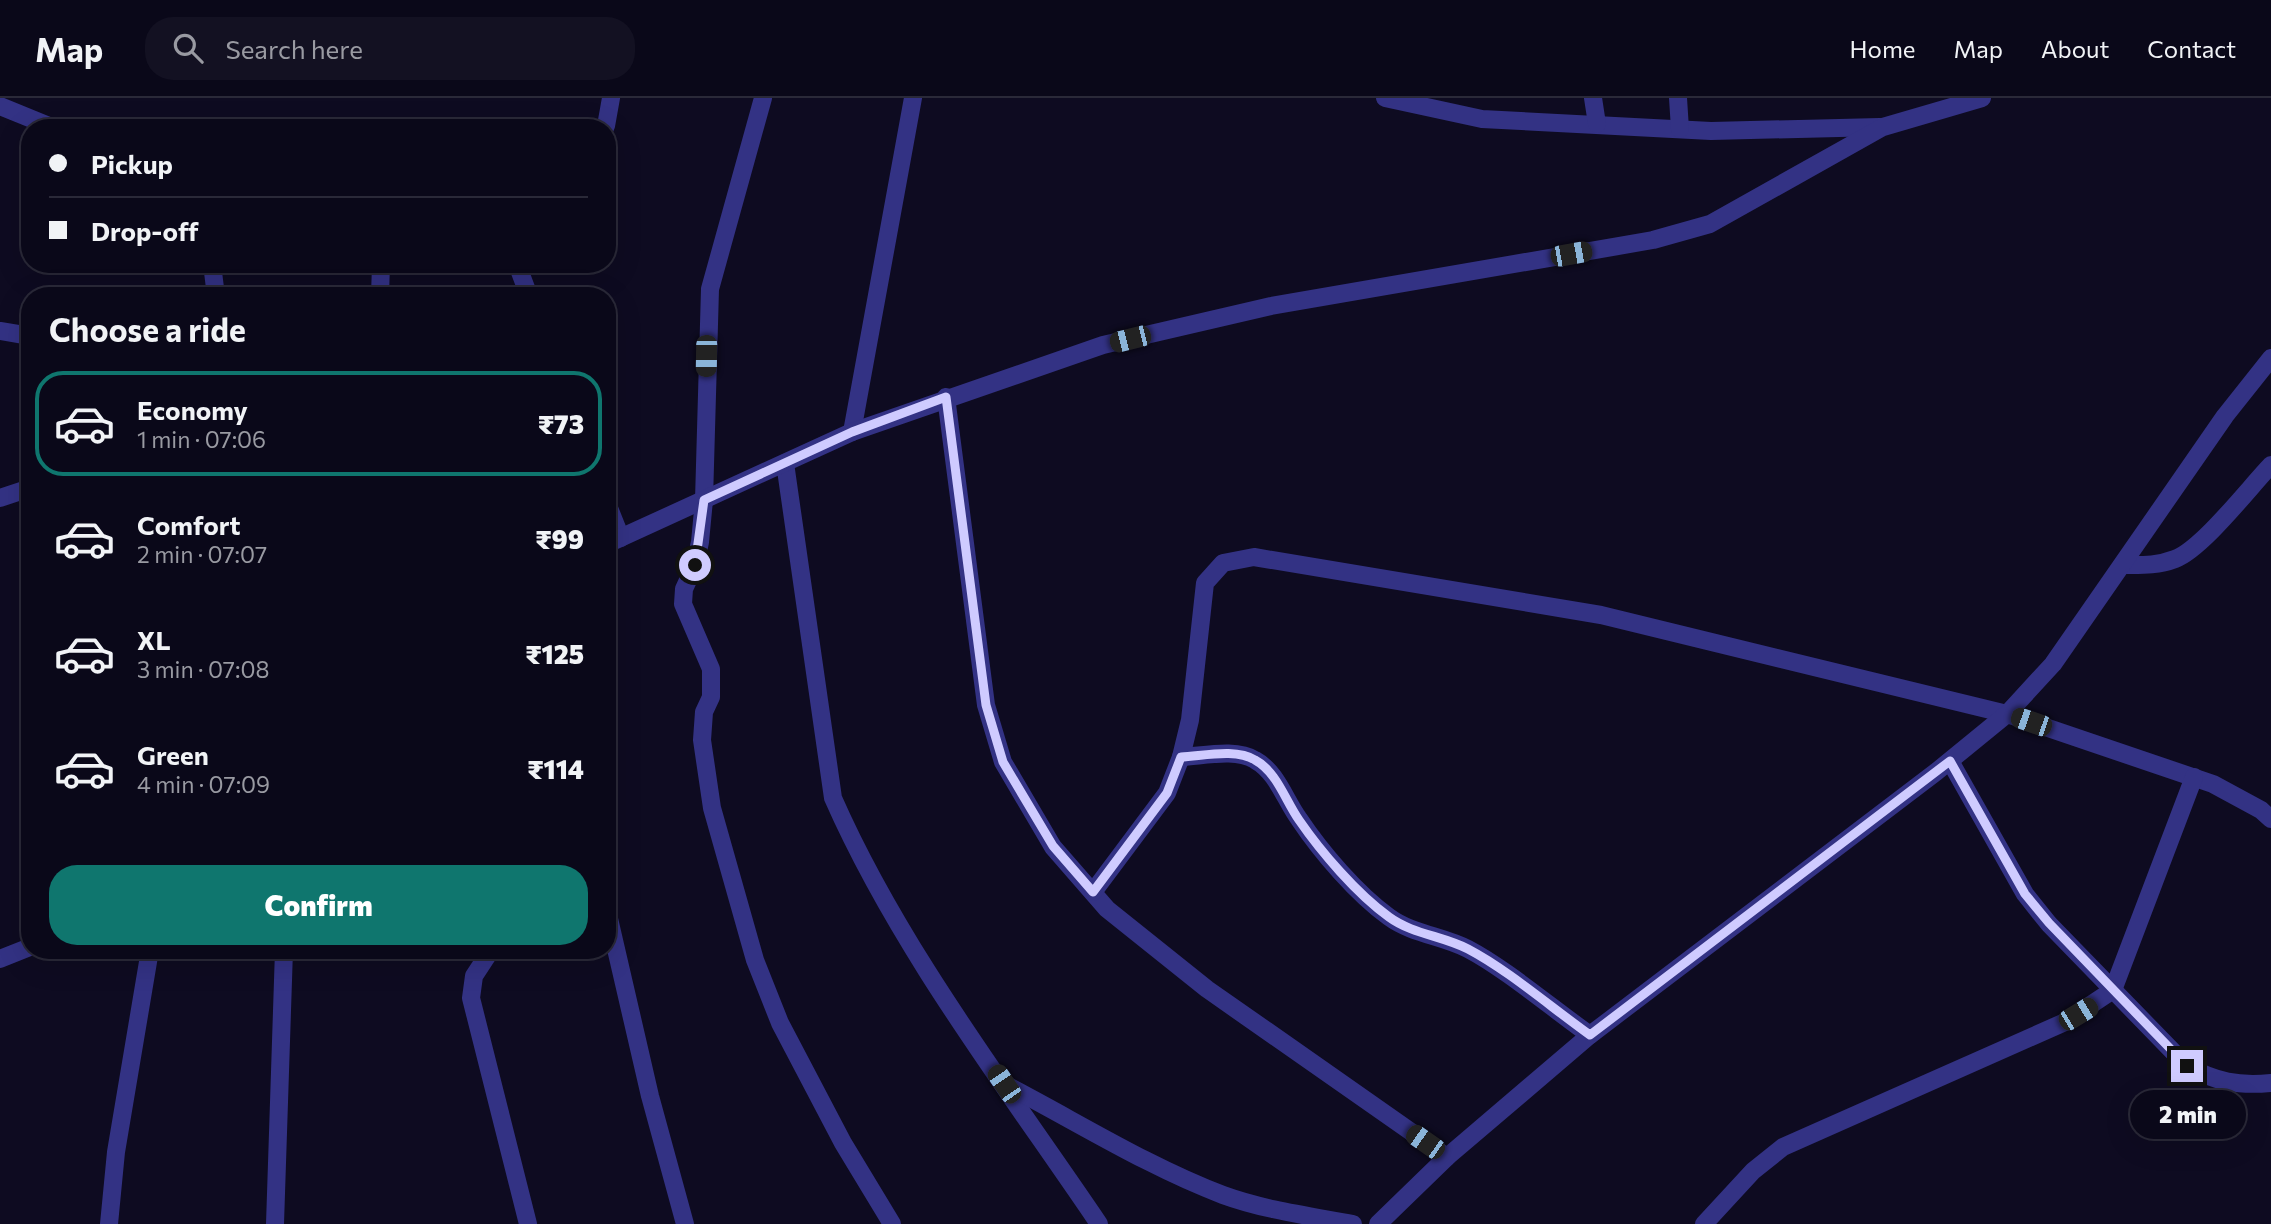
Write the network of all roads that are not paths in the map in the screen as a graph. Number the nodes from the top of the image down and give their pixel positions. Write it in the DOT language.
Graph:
graph roads {
  1 [pos="611,98"];
  2 [pos="763,98"];
  3 [pos="913,98"];
  4 [pos="1385,98"];
  5 [pos="1593,98"];
  6 [pos="1678,98"];
  7 [pos="1982,98"];
  8 [pos="0,106"];
  9 [pos="32,119"];
  10 [pos="607,119"];
  11 [pos="1597,124"];
  12 [pos="1883,127"];
  13 [pos="1680,129"];
  14 [pos="0,331"];
  15 [pos="21,334"];
  16 [pos="2271,358"];
  17 [pos="946,397"];
  18 [pos="852,432"];
  19 [pos="785,463"];
  20 [pos="2271,465"];
  21 [pos="21,491"];
  22 [pos="0,498"];
  23 [pos="704,500"];
  24 [pos="616,540"];
  25 [pos="2122,565"];
  26 [pos="2007,714"];
  27 [pos="1181,757"];
  28 [pos="1950,761"];
  29 [pos="2194,777"];
  30 [pos="2271,819"];
  31 [pos="1093,892"];
  32 [pos="616,948"];
  33 [pos="21,951"];
  34 [pos="148,959"];
  35 [pos="284,959"];
  36 [pos="485,959"];
  37 [pos="0,960"];
  38 [pos="2113,990"];
  39 [pos="1590,1035"];
  40 [pos="2271,1083"];
  41 [pos="1004,1084"];
  42 [pos="1447,1157"];
  43 [pos="109,1224"];
  44 [pos="275,1224"];
  45 [pos="528,1224"];
  46 [pos="685,1224"];
  47 [pos="892,1224"];
  48 [pos="1099,1224"];
  49 [pos="1353,1224"];
  50 [pos="1378,1224"];
  51 [pos="1703,1224"];
  1 -- 10 [label="street"];
  2 -- 23 [label="street"];
  3 -- 18 [label="street"];
  4 -- 11 [label="street"];
  5 -- 11 [label="street"];
  6 -- 13 [label="street"];
  7 -- 12 [label="street"];
  8 -- 9 [label="street"];
  11 -- 13 [label="street"];
  12 -- 13 [label="street"];
  12 -- 17 [label="street"];
  14 -- 15 [label="street"];
  16 -- 25 [label="street"];
  17 -- 18 [label="street"];
  17 -- 31 [label="street"];
  18 -- 19 [label="street"];
  19 -- 23 [label="street"];
  19 -- 41 [label="street"];
  20 -- 25 [label="street"];
  21 -- 22 [label="street"];
  23 -- 24 [label="street"];
  23 -- 47 [label="street"];
  25 -- 26 [label="street"];
  26 -- 27 [label="street"];
  26 -- 28 [label="street"];
  26 -- 29 [label="street"];
  27 -- 31 [label="street"];
  27 -- 39 [label="street"];
  28 -- 38 [label="street"];
  28 -- 39 [label="street"];
  29 -- 30 [label="street"];
  29 -- 38 [label="street"];
  31 -- 42 [label="street"];
  32 -- 46 [label="street"];
  33 -- 37 [label="street"];
  34 -- 43 [label="street"];
  35 -- 44 [label="street"];
  36 -- 45 [label="street"];
  38 -- 40 [label="street"];
  38 -- 51 [label="street"];
  39 -- 42 [label="street"];
  41 -- 48 [label="street"];
  41 -- 49 [label="street"];
  42 -- 50 [label="street"];
}
